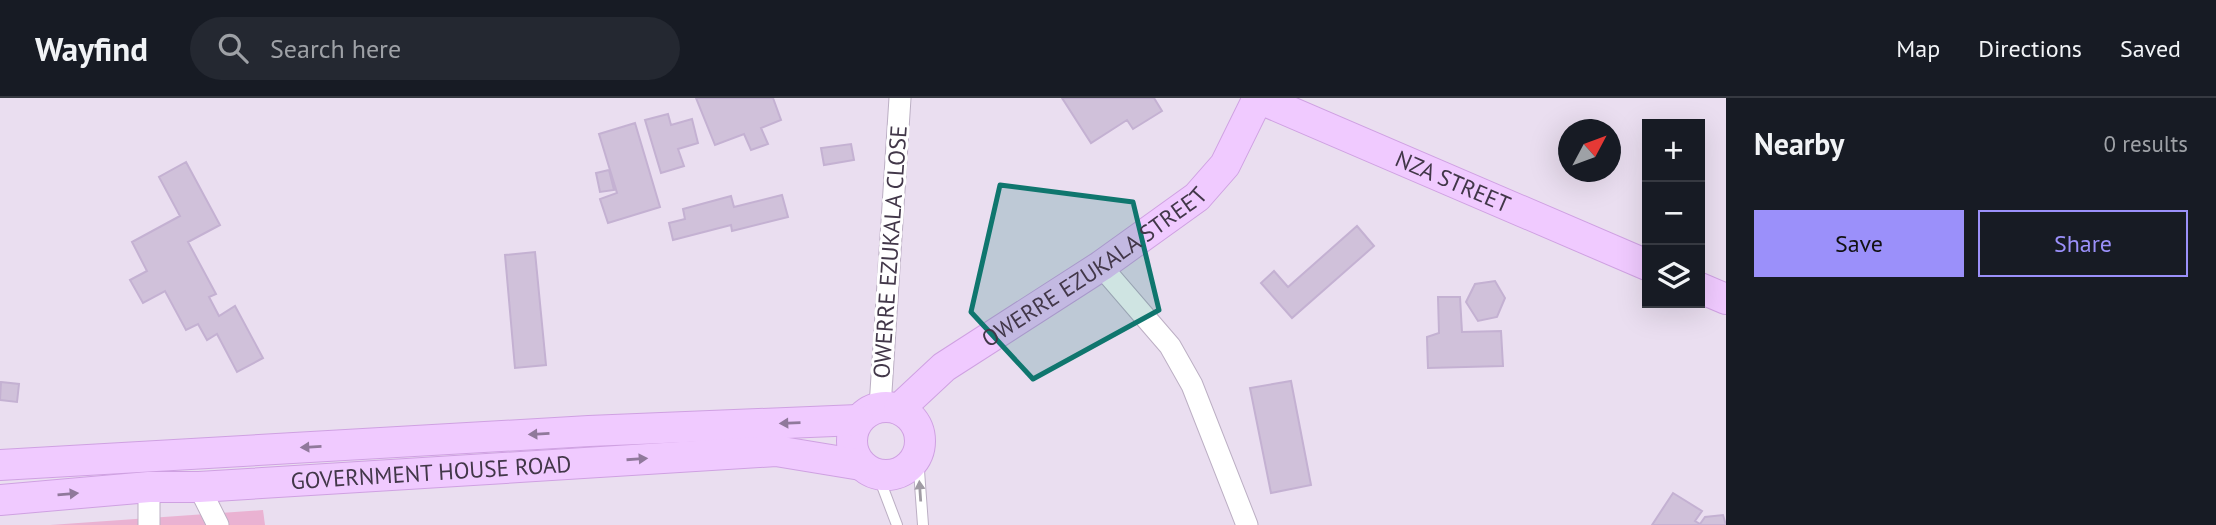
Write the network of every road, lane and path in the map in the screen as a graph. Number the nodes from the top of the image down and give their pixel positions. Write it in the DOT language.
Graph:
graph roads {
  1 [pos="900,98"];
  2 [pos="1258,98"];
  3 [pos="1642,263"];
  4 [pos="1101,266"];
  5 [pos="1705,290"];
  6 [pos="1726,299"];
  7 [pos="879,412"];
  8 [pos="589,431"];
  9 [pos="918,457"];
  10 [pos="590,462"];
  11 [pos="0,465"];
  12 [pos="870,470"];
  13 [pos="149,487"];
  14 [pos="199,487"];
  15 [pos="0,500"];
  16 [pos="149,525"];
  17 [pos="218,525"];
  18 [pos="897,525"];
  19 [pos="923,525"];
  20 [pos="1247,525"];
  1 -- 7 [label="street, OWERRE EZUKALA CLOSE"];
  2 -- 3 [label="street, NZA STREET"];
  2 -- 4 [label="street, OWERRE EZUKALA STREET"];
  4 -- 7 [label="street, OWERRE EZUKALA STREET"];
  4 -- 20 [label="street"];
  5 -- 6 [label="street"];
  7 -- 8 [label="street, GOVERNMENT HOUSE ROAD, one-way"];
  7 -- 9 [label="street"];
  7 -- 12 [label="street"];
  8 -- 10 [label="street"];
  8 -- 11 [label="street, GOVERNMENT HOUSE ROAD, one-way"];
  9 -- 12 [label="street"];
  19 -- 9 [label="lane, one-way"];
  10 -- 12 [label="street, GOVERNMENT HOUSE ROAD, one-way"];
  10 -- 14 [label="street, GOVERNMENT HOUSE ROAD"];
  12 -- 18 [label="lane"];
  13 -- 14 [label="street, GOVERNMENT HOUSE ROAD"];
  15 -- 13 [label="street, GOVERNMENT HOUSE ROAD, one-way"];
  13 -- 16 [label="street"];
  14 -- 17 [label="street"];
}
